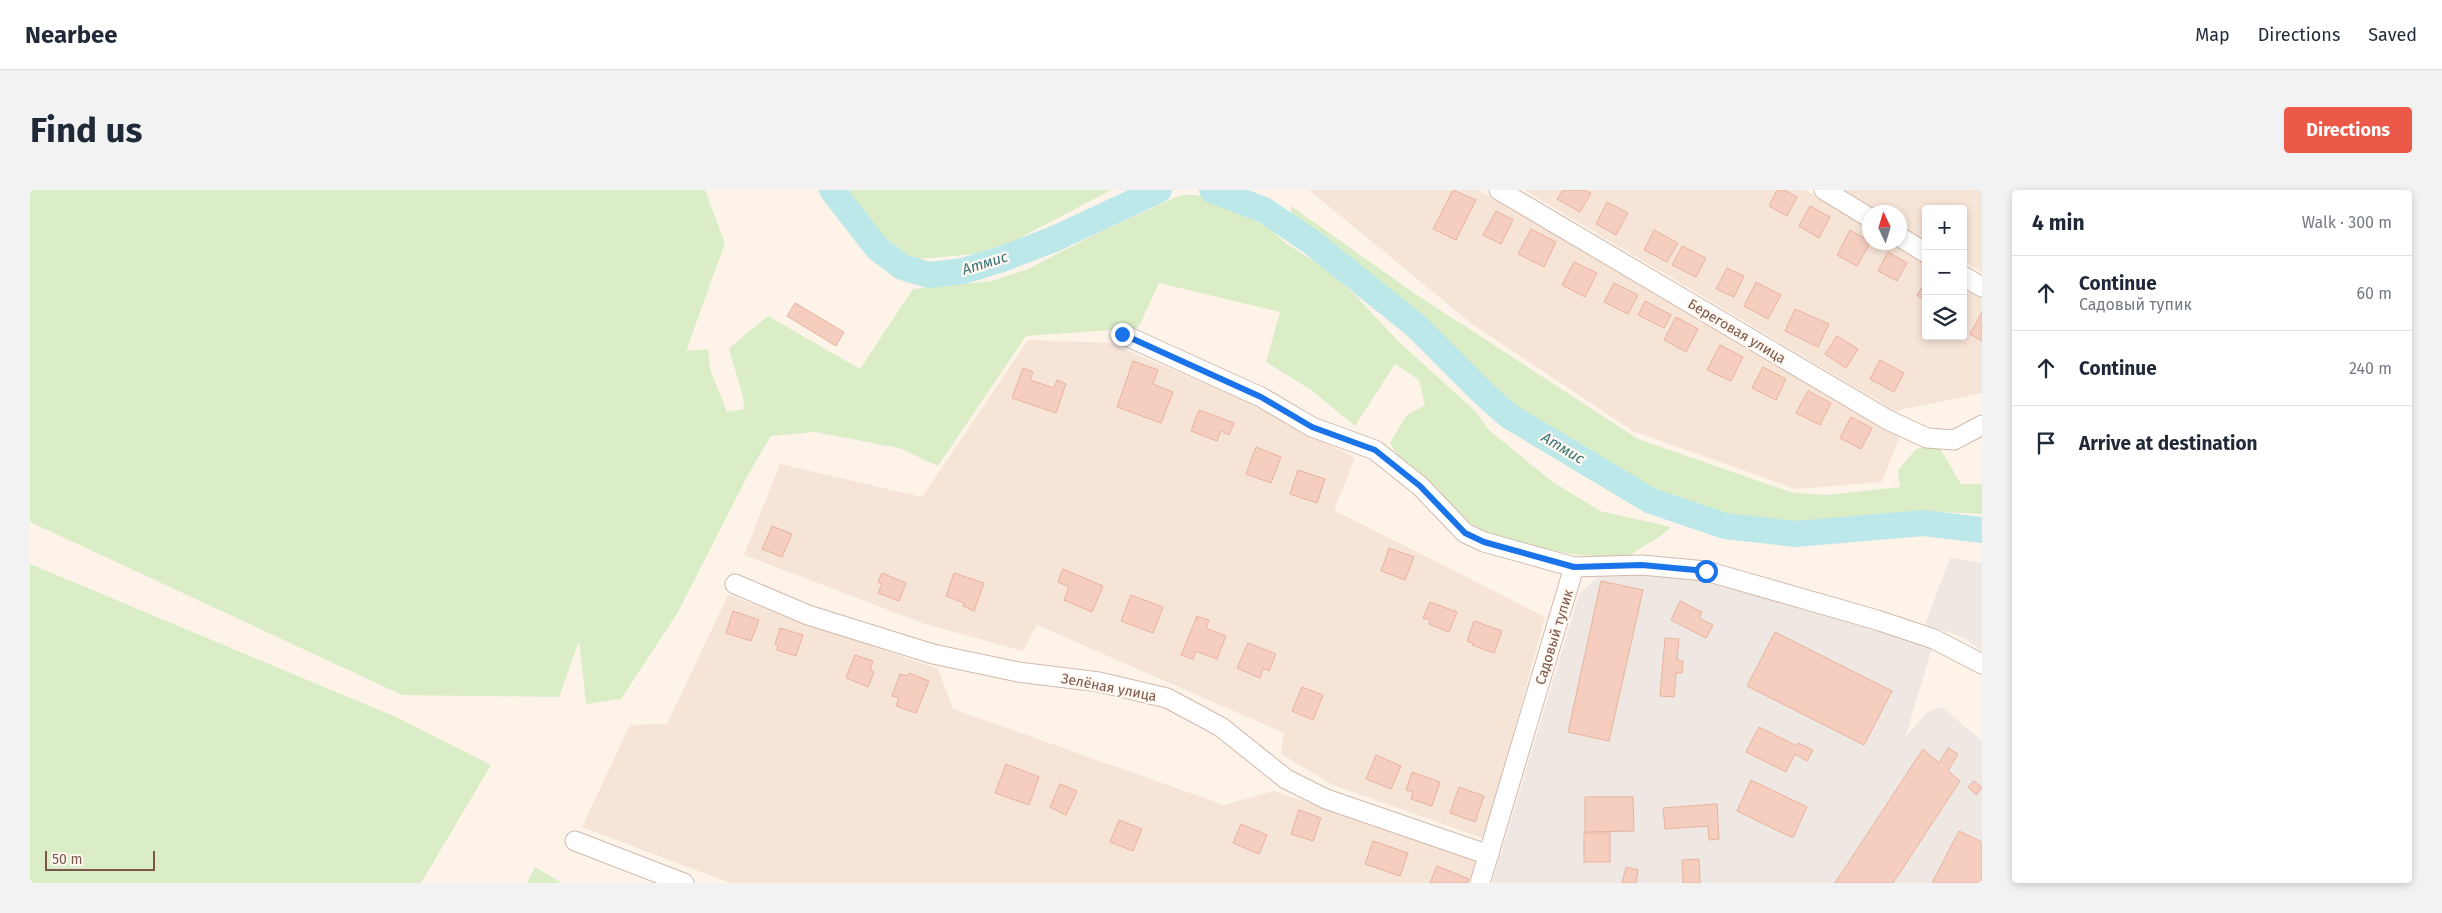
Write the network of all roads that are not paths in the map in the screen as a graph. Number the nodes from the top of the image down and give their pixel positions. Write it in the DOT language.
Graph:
graph roads {
  1 [pos="1499,190"];
  2 [pos="1824,190"];
  3 [pos="1862,213"];
  4 [pos="1907,241"];
  5 [pos="1922,250"];
  6 [pos="1967,278"];
  7 [pos="1982,287"];
  8 [pos="1122,334"];
  9 [pos="1982,425"];
  10 [pos="1574,567"];
  11 [pos="735,584"];
  12 [pos="1982,664"];
  13 [pos="574,841"];
  14 [pos="1489,855"];
  15 [pos="684,883"];
  16 [pos="1480,883"];
  1 -- 9 [label="street, Береговая улица"];
  2 -- 3 [label="street"];
  4 -- 5 [label="street"];
  6 -- 7 [label="street"];
  8 -- 10 [label="street"];
  10 -- 12 [label="street"];
  10 -- 14 [label="street, Садовый тупик"];
  11 -- 14 [label="street, Зелёная улица"];
  13 -- 15 [label="street"];
  14 -- 16 [label="street, Садовый тупик"];
}
